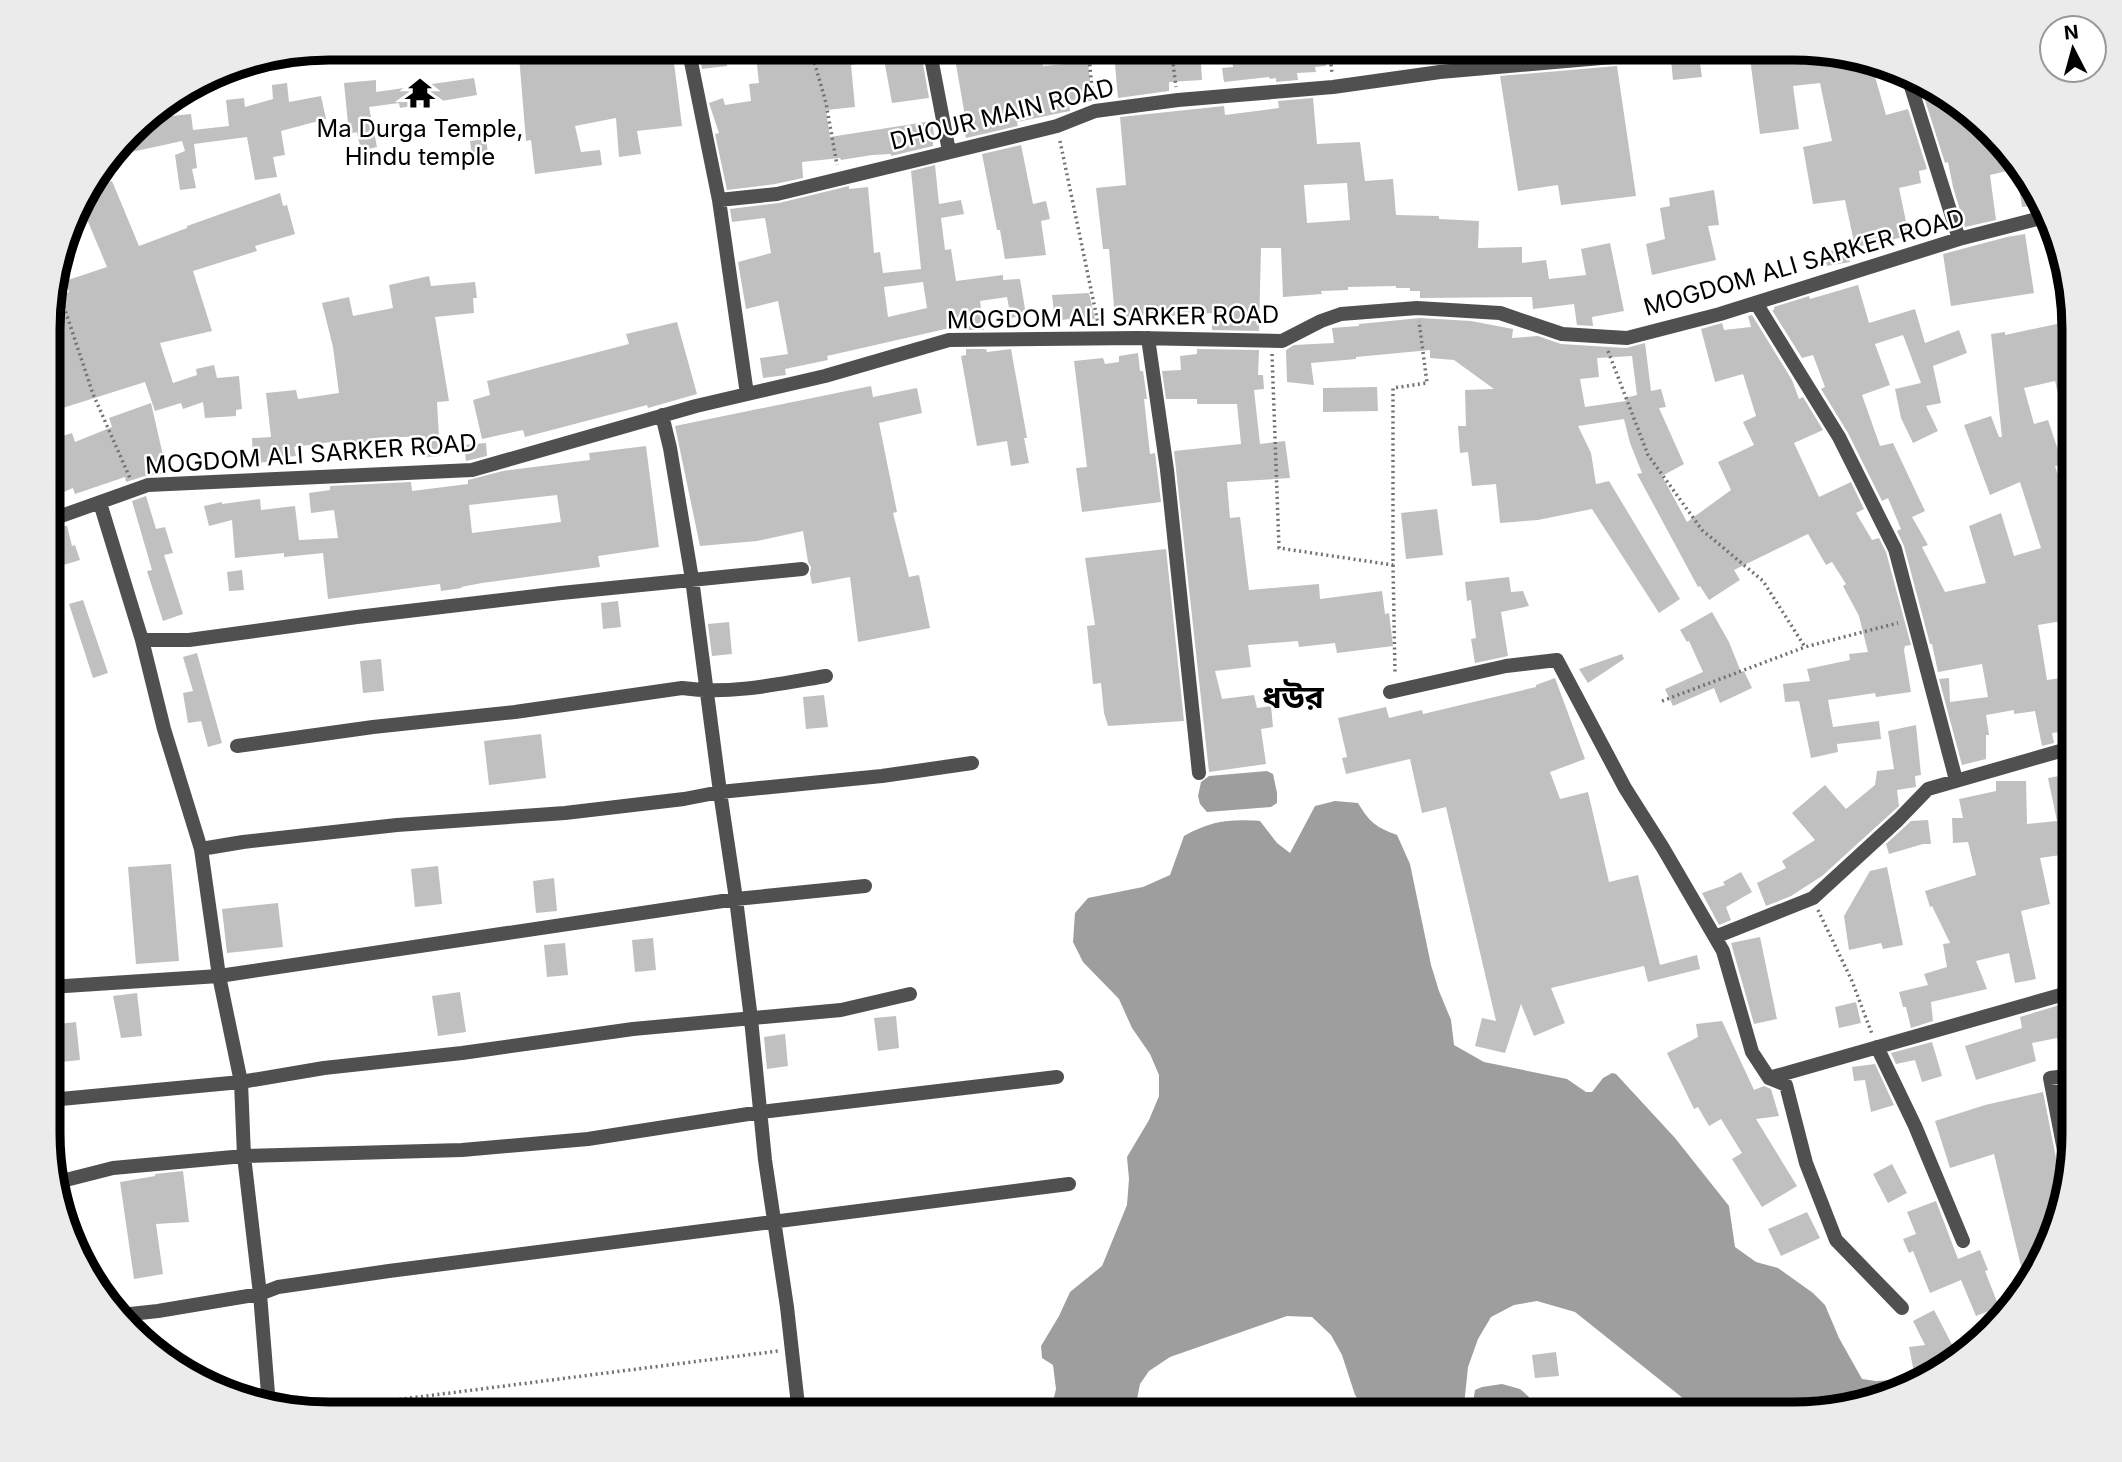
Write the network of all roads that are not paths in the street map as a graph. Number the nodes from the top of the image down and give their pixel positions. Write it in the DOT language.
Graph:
graph roads {
  1 [pos="691,60"];
  2 [pos="932,60"];
  3 [pos="1578,60"];
  4 [pos="1911,86"];
  5 [pos="949,151"];
  6 [pos="719,200"];
  7 [pos="2039,219"];
  8 [pos="1959,239"];
  9 [pos="1755,303"];
  10 [pos="1148,338"];
  11 [pos="747,394"];
  12 [pos="662,415"];
  13 [pos="100,503"];
  14 [pos="60,517"];
  15 [pos="802,569"];
  16 [pos="692,579"];
  17 [pos="142,640"];
  18 [pos="826,676"];
  19 [pos="707,691"];
  20 [pos="1393,692"];
  21 [pos="237,746"];
  22 [pos="2062,750"];
  23 [pos="972,764"];
  24 [pos="1199,773"];
  25 [pos="1956,780"];
  26 [pos="720,792"];
  27 [pos="201,849"];
  28 [pos="865,886"];
  29 [pos="736,900"];
  30 [pos="1715,937"];
  31 [pos="219,976"];
  32 [pos="60,986"];
  33 [pos="910,994"];
  34 [pos="2062,995"];
  35 [pos="751,1019"];
  36 [pos="1877,1047"];
  37 [pos="2062,1076"];
  38 [pos="1057,1077"];
  39 [pos="1769,1079"];
  40 [pos="241,1082"];
  41 [pos="60,1099"];
  42 [pos="761,1112"];
  43 [pos="2062,1140"];
  44 [pos="244,1156"];
  45 [pos="64,1180"];
  46 [pos="1069,1184"];
  47 [pos="774,1222"];
  48 [pos="1963,1241"];
  49 [pos="260,1294"];
  50 [pos="1902,1308"];
  51 [pos="129,1314"];
  52 [pos="268,1395"];
  53 [pos="798,1402"];
  1 -- 6 [label="street"];
  2 -- 5 [label="street"];
  3 -- 5 [label="street, DHOUR MAIN ROAD"];
  4 -- 8 [label="street"];
  5 -- 6 [label="street, DHOUR MAIN ROAD"];
  6 -- 11 [label="street"];
  7 -- 8 [label="street, MOGDOM ALI SARKER ROAD"];
  8 -- 9 [label="street, MOGDOM ALI SARKER ROAD"];
  9 -- 10 [label="street, MOGDOM ALI SARKER ROAD"];
  9 -- 25 [label="street"];
  10 -- 11 [label="street, MOGDOM ALI SARKER ROAD"];
  10 -- 24 [label="street"];
  11 -- 12 [label="street, MOGDOM ALI SARKER ROAD"];
  12 -- 13 [label="street, MOGDOM ALI SARKER ROAD"];
  12 -- 16 [label="street"];
  13 -- 14 [label="street, MOGDOM ALI SARKER ROAD"];
  13 -- 17 [label="street"];
  15 -- 16 [label="street"];
  16 -- 17 [label="street"];
  16 -- 19 [label="street"];
  17 -- 27 [label="street"];
  18 -- 19 [label="street"];
  19 -- 21 [label="street"];
  19 -- 26 [label="street"];
  20 -- 30 [label="street"];
  22 -- 25 [label="street"];
  23 -- 26 [label="street"];
  25 -- 30 [label="street"];
  26 -- 27 [label="street"];
  26 -- 29 [label="street"];
  27 -- 31 [label="street"];
  28 -- 29 [label="street"];
  29 -- 31 [label="street"];
  29 -- 35 [label="street"];
  30 -- 39 [label="street"];
  31 -- 32 [label="street"];
  31 -- 40 [label="street"];
  33 -- 35 [label="street"];
  34 -- 36 [label="street"];
  35 -- 40 [label="street"];
  35 -- 42 [label="street"];
  36 -- 39 [label="street"];
  36 -- 48 [label="street"];
  37 -- 43 [label="street"];
  38 -- 42 [label="street"];
  39 -- 50 [label="street"];
  40 -- 41 [label="street"];
  40 -- 44 [label="street"];
  42 -- 44 [label="street"];
  42 -- 47 [label="street"];
  44 -- 45 [label="street"];
  44 -- 49 [label="street"];
  46 -- 47 [label="street"];
  47 -- 49 [label="street"];
  47 -- 53 [label="street"];
  49 -- 51 [label="street"];
  49 -- 52 [label="street"];
}
